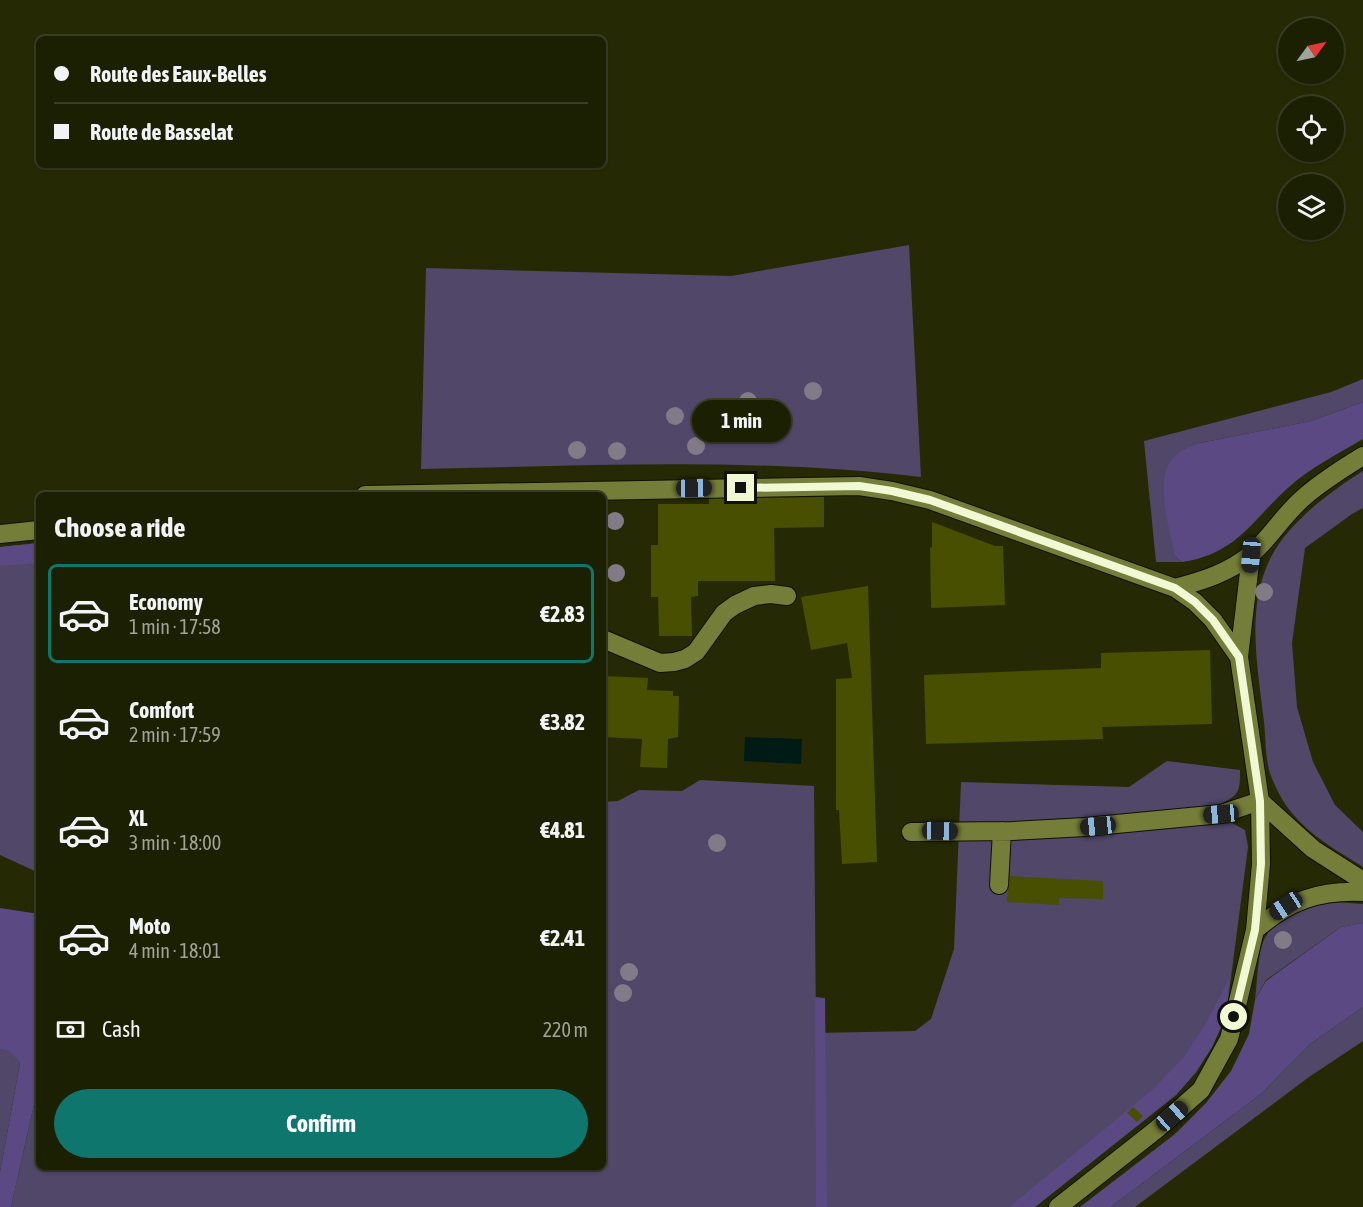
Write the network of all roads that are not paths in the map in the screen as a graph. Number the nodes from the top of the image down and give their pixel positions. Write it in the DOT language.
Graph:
graph roads {
  1 [pos="1363,456"];
  2 [pos="517,492"];
  3 [pos="36,530"];
  4 [pos="0,534"];
  5 [pos="1251,555"];
  6 [pos="1175,588"];
  7 [pos="787,596"];
  8 [pos="606,640"];
  9 [pos="1239,657"];
  10 [pos="1260,801"];
  11 [pos="1002,831"];
  12 [pos="911,832"];
  13 [pos="1363,882"];
  14 [pos="999,885"];
  15 [pos="1363,892"];
  16 [pos="1255,930"];
  17 [pos="1058,1207"];
  1 -- 5 [label="street"];
  2 -- 6 [label="street"];
  3 -- 4 [label="street"];
  5 -- 6 [label="street"];
  5 -- 9 [label="street"];
  6 -- 9 [label="street"];
  7 -- 8 [label="street"];
  9 -- 10 [label="street"];
  10 -- 11 [label="street"];
  10 -- 13 [label="street"];
  10 -- 16 [label="street"];
  11 -- 12 [label="street"];
  11 -- 14 [label="street"];
  15 -- 16 [label="street"];
  16 -- 17 [label="street"];
}
